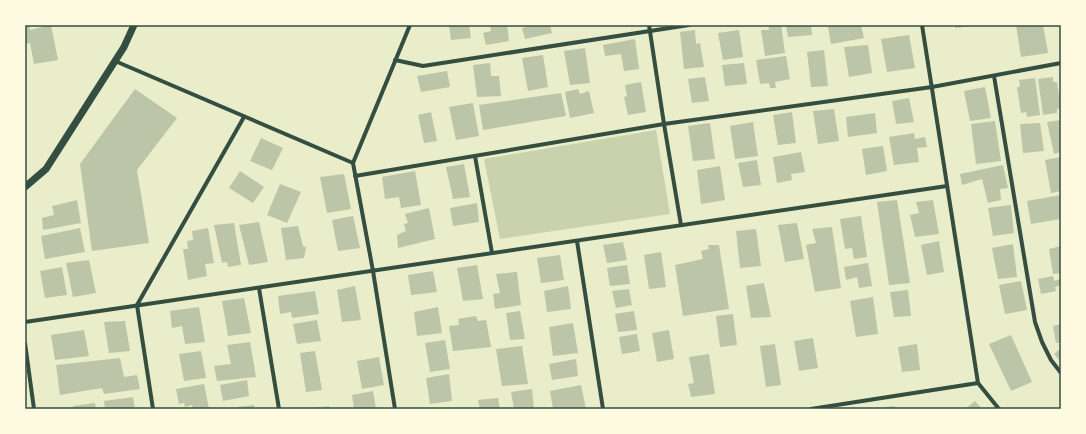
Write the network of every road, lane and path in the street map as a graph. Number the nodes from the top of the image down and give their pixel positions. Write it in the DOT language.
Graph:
graph roads {
  1 [pos="134,25"];
  2 [pos="410,25"];
  3 [pos="649,25"];
  4 [pos="689,25"];
  5 [pos="922,25"];
  6 [pos="650,31"];
  7 [pos="395,60"];
  8 [pos="115,61"];
  9 [pos="1061,64"];
  10 [pos="994,76"];
  11 [pos="932,87"];
  12 [pos="244,117"];
  13 [pos="664,124"];
  14 [pos="475,156"];
  15 [pos="353,163"];
  16 [pos="355,176"];
  17 [pos="947,186"];
  18 [pos="25,187"];
  19 [pos="681,225"];
  20 [pos="577,241"];
  21 [pos="492,253"];
  22 [pos="373,271"];
  23 [pos="259,288"];
  24 [pos="137,305"];
  25 [pos="25,322"];
  26 [pos="25,343"];
  27 [pos="1061,373"];
  28 [pos="978,383"];
  29 [pos="34,409"];
  30 [pos="153,409"];
  31 [pos="279,409"];
  32 [pos="395,409"];
  33 [pos="603,409"];
  34 [pos="811,409"];
  35 [pos="999,409"];
  1 -- 8 [label="street"];
  2 -- 7 [label="street"];
  3 -- 6 [label="street"];
  4 -- 6 [label="street"];
  5 -- 11 [label="street"];
  6 -- 7 [label="street"];
  6 -- 13 [label="street"];
  7 -- 15 [label="street"];
  8 -- 12 [label="street"];
  8 -- 18 [label="street"];
  9 -- 10 [label="street"];
  10 -- 11 [label="street"];
  10 -- 27 [label="street"];
  11 -- 13 [label="street"];
  11 -- 17 [label="street"];
  12 -- 15 [label="street"];
  12 -- 24 [label="street"];
  13 -- 14 [label="street"];
  13 -- 19 [label="street"];
  14 -- 16 [label="street"];
  14 -- 21 [label="street"];
  15 -- 16 [label="street"];
  16 -- 22 [label="street"];
  17 -- 19 [label="street"];
  17 -- 28 [label="street"];
  19 -- 20 [label="street"];
  20 -- 21 [label="street"];
  20 -- 33 [label="street"];
  21 -- 22 [label="street"];
  22 -- 23 [label="street"];
  22 -- 32 [label="street"];
  23 -- 24 [label="street"];
  23 -- 31 [label="street"];
  24 -- 25 [label="street"];
  24 -- 30 [label="street"];
  26 -- 29 [label="street"];
  28 -- 34 [label="street"];
  28 -- 35 [label="street"];
}
